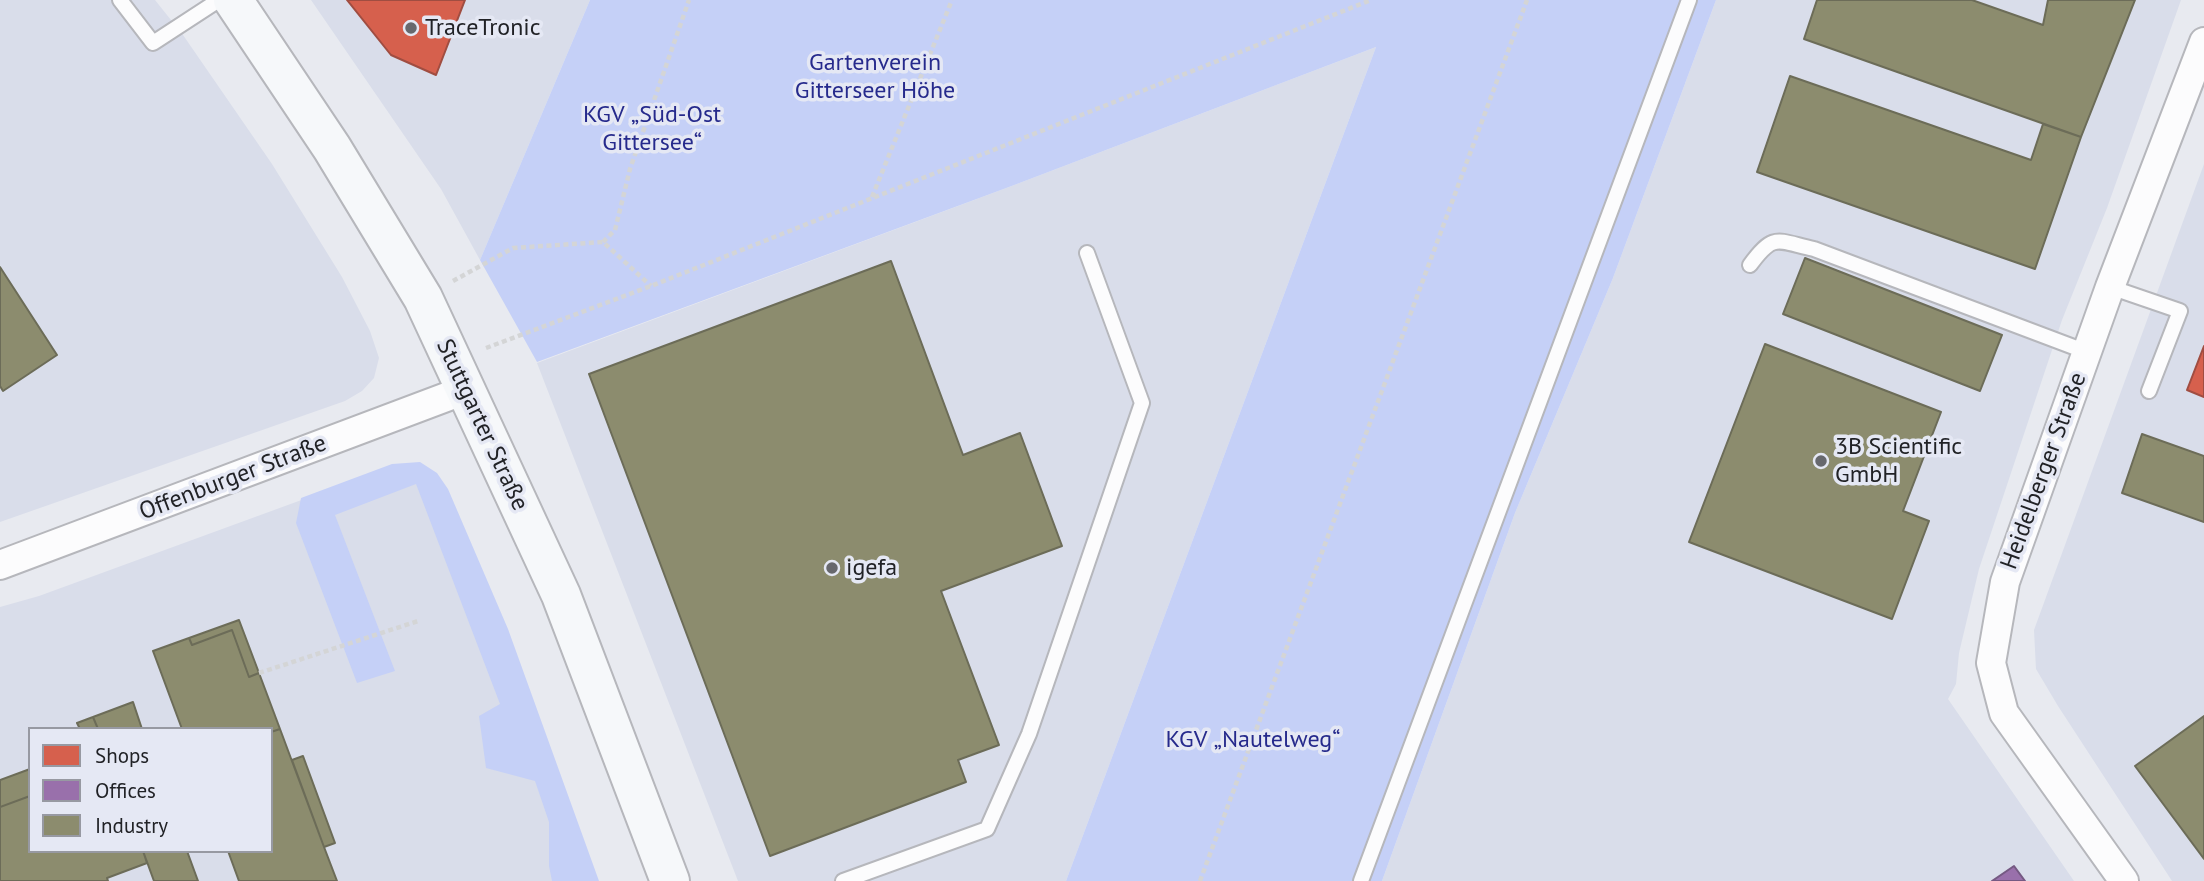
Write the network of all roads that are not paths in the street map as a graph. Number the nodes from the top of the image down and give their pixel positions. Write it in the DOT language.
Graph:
graph roads {
  1 [pos="120,0"];
  2 [pos="219,0"];
  3 [pos="233,0"];
  4 [pos="1689,0"];
  5 [pos="2204,42"];
  6 [pos="1087,253"];
  7 [pos="1750,265"];
  8 [pos="2110,286"];
  9 [pos="2087,352"];
  10 [pos="459,376"];
  11 [pos="2149,391"];
  12 [pos="0,565"];
  13 [pos="670,881"];
  14 [pos="843,881"];
  15 [pos="1361,881"];
  16 [pos="2124,881"];
  1 -- 2 [label="lane"];
  3 -- 10 [label="main road, Stuttgarter Straße"];
  4 -- 15 [label="lane"];
  5 -- 8 [label="street, Heidelberger Straße"];
  6 -- 14 [label="lane"];
  7 -- 9 [label="lane"];
  8 -- 9 [label="street, Heidelberger Straße"];
  8 -- 11 [label="lane"];
  9 -- 16 [label="street, Heidelberger Straße"];
  10 -- 12 [label="street, Offenburger Straße"];
  10 -- 13 [label="main road, Stuttgarter Straße"];
}
